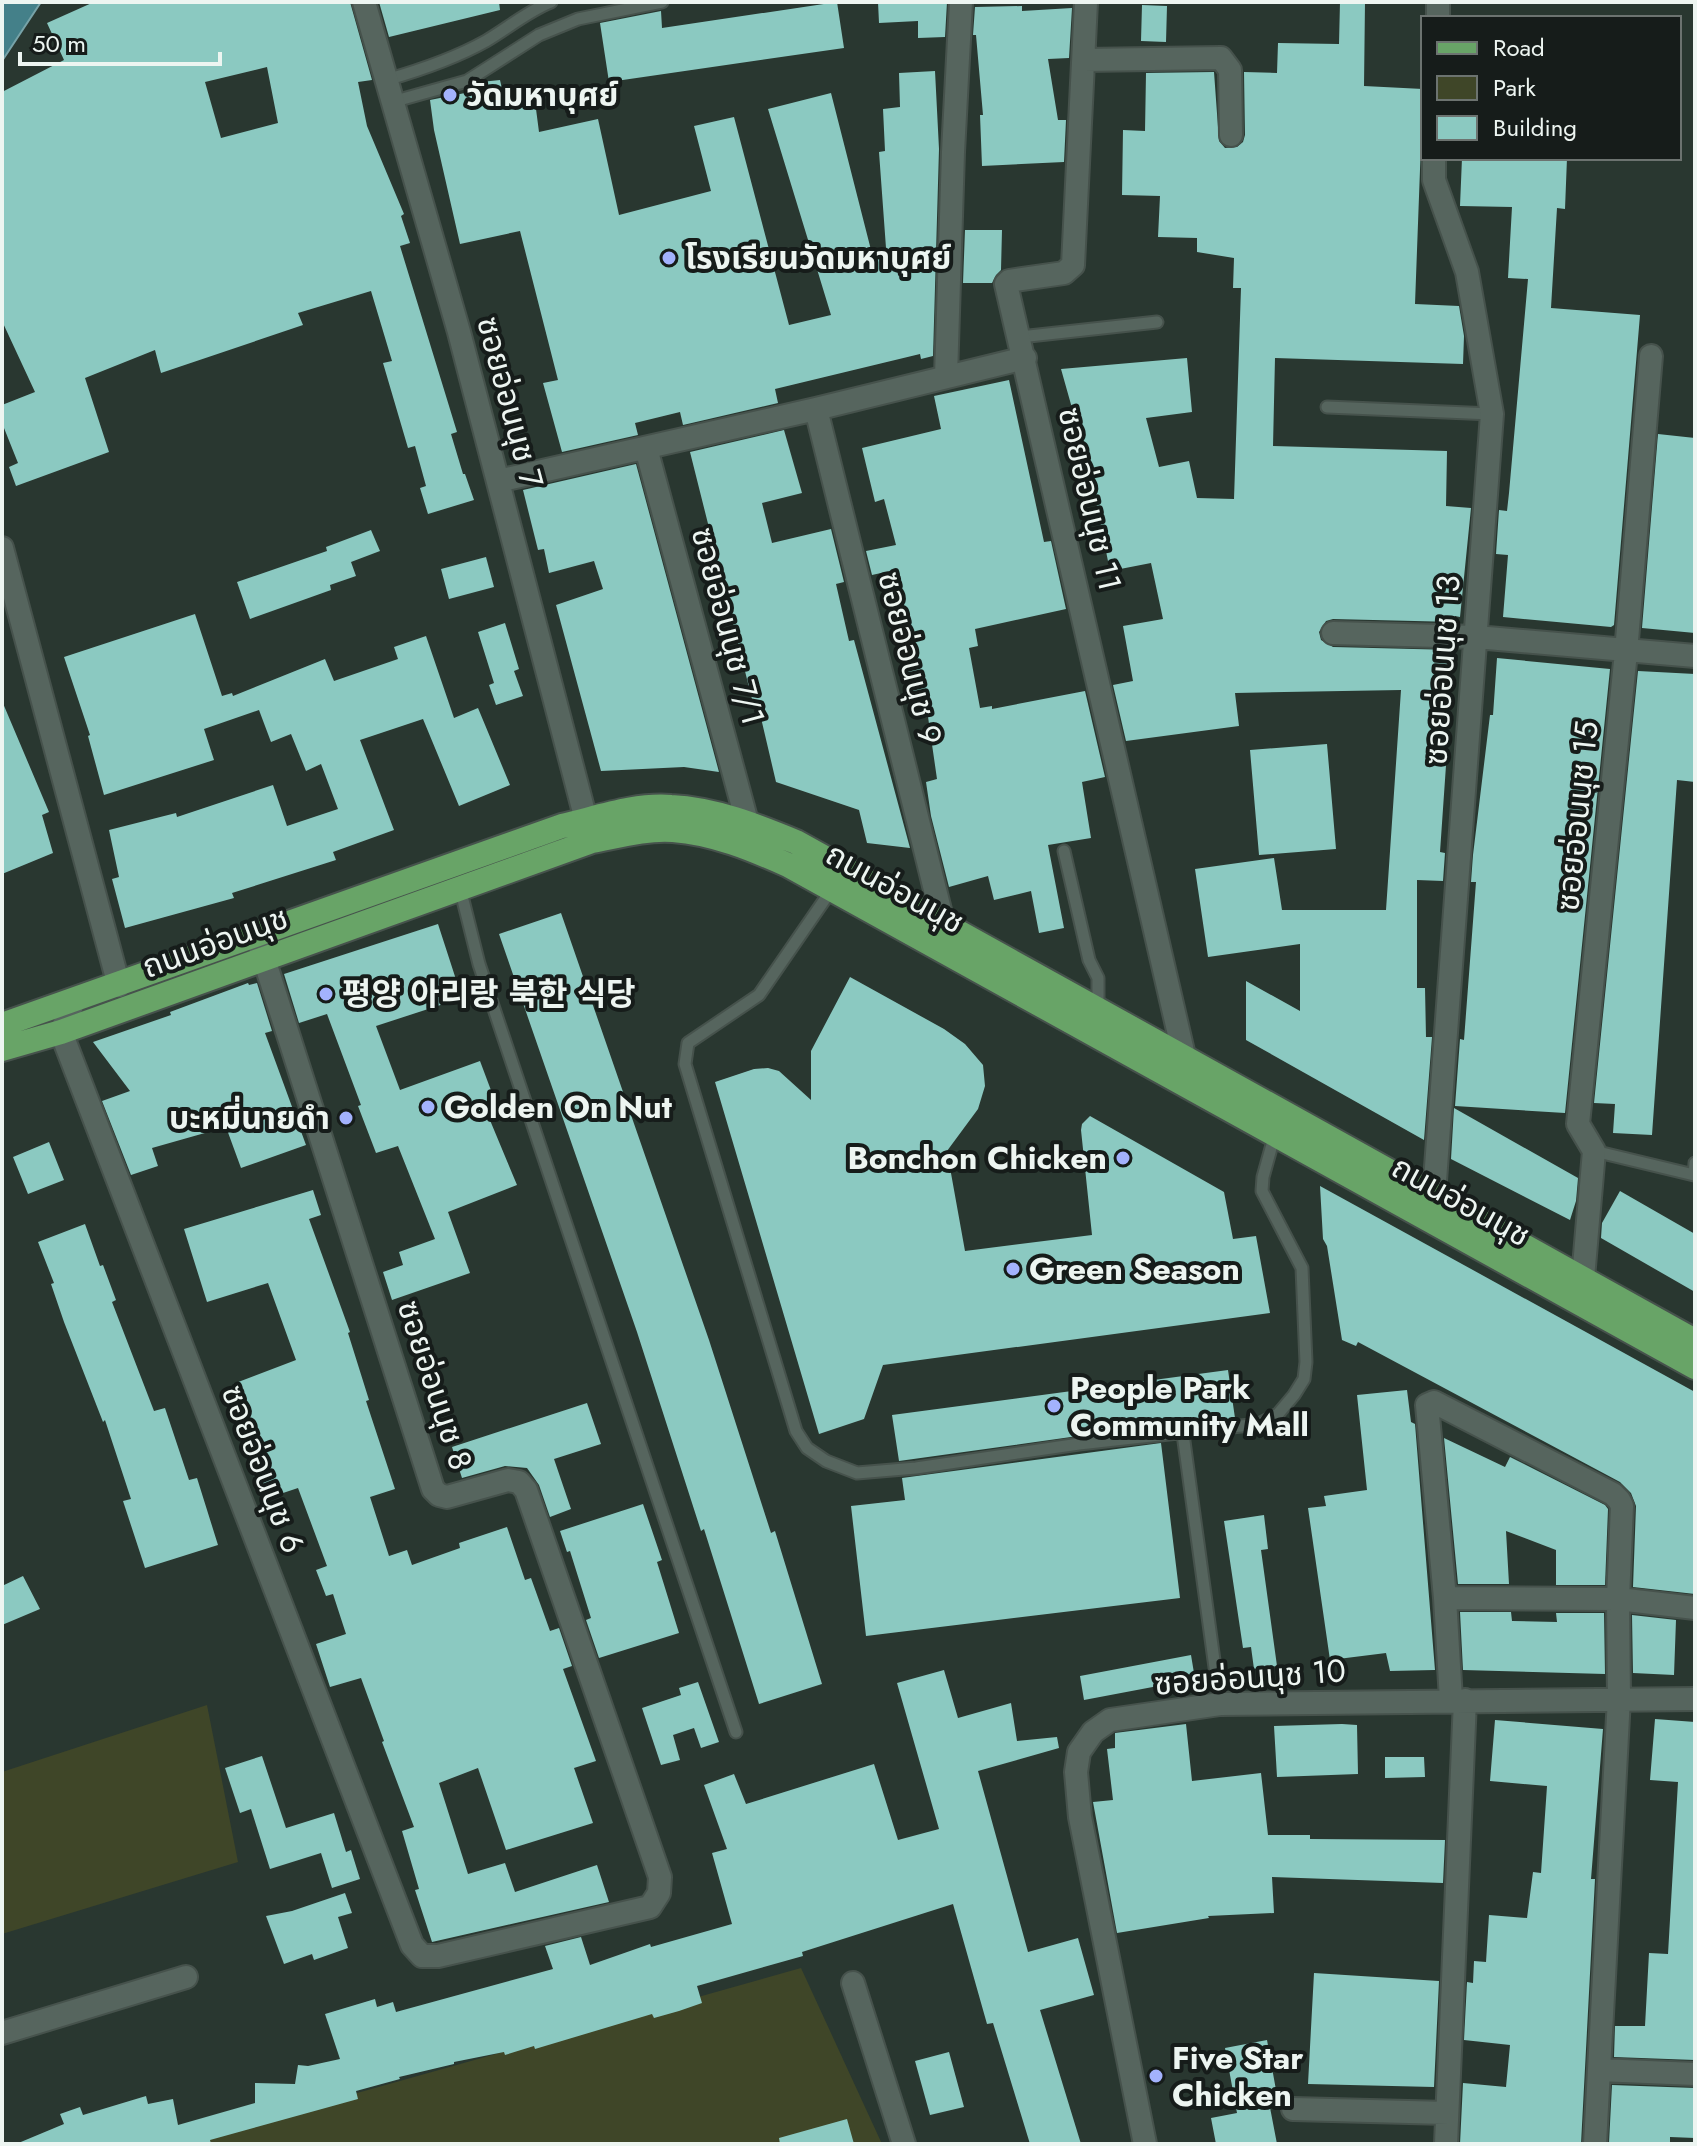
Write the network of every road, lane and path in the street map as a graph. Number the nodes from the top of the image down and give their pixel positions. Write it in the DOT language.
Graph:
graph roads {
  1 [pos="364,2"];
  2 [pos="551,2"];
  3 [pos="662,2"];
  4 [pos="961,2"];
  5 [pos="1086,2"];
  6 [pos="598,7"];
  7 [pos="1084,60"];
  8 [pos="386,80"];
  9 [pos="392,102"];
  10 [pos="1231,135"];
  11 [pos="1434,160"];
  12 [pos="1157,322"];
  13 [pos="1022,348"];
  14 [pos="1651,356"];
  15 [pos="946,377"];
  16 [pos="1327,407"];
  17 [pos="816,409"];
  18 [pos="1492,414"];
  19 [pos="646,448"];
  20 [pos="498,481"];
  21 [pos="2,548"];
  22 [pos="1333,633"];
  23 [pos="1476,637"];
  24 [pos="1626,652"];
  25 [pos="1695,656"];
  26 [pos="586,820"];
  27 [pos="747,822"];
  28 [pos="1064,851"];
  29 [pos="452,865"];
  30 [pos="845,869"];
  31 [pos="460,888"];
  32 [pos="831,890"];
  33 [pos="943,922"];
  34 [pos="261,947"];
  35 [pos="119,986"];
  36 [pos="74,1001"];
  37 [pos="1098,1009"];
  38 [pos="2,1025"];
  39 [pos="61,1032"];
  40 [pos="2,1049"];
  41 [pos="1184,1056"];
  42 [pos="1282,1110"];
  43 [pos="1275,1135"];
  44 [pos="1594,1151"];
  45 [pos="1695,1163"];
  46 [pos="1434,1194"];
  47 [pos="1583,1278"];
  48 [pos="1695,1341"];
  49 [pos="1695,1367"];
  50 [pos="1183,1434"];
  51 [pos="1445,1598"];
  52 [pos="1618,1599"];
  53 [pos="1695,1608"];
  54 [pos="1619,1698"];
  55 [pos="1695,1699"];
  56 [pos="1458,1700"];
  57 [pos="1220,1704"];
  58 [pos="736,1732"];
  59 [pos="422,1956"];
  60 [pos="186,1977"];
  61 [pos="853,1983"];
  62 [pos="2,2033"];
  63 [pos="1599,2070"];
  64 [pos="1695,2074"];
  65 [pos="1293,2109"];
  66 [pos="1447,2113"];
  67 [pos="904,2144"];
  68 [pos="1145,2144"];
  69 [pos="1446,2144"];
  70 [pos="1595,2144"];
  1 -- 8 [label="street, ซอยอ่อนนุช 7"];
  2 -- 8 [label="lane"];
  3 -- 6 [label="lane"];
  4 -- 15 [label="street"];
  5 -- 7 [label="street, ซอยอ่อนนุช 11"];
  6 -- 9 [label="lane"];
  7 -- 10 [label="street"];
  7 -- 13 [label="street, ซอยอ่อนนุช 11"];
  8 -- 9 [label="street, ซอยอ่อนนุช 7"];
  9 -- 20 [label="street, ซอยอ่อนนุช 7"];
  11 -- 18 [label="street, ซอยอ่อนนุช 13"];
  12 -- 13 [label="lane"];
  13 -- 15 [label="street"];
  13 -- 41 [label="street, ซอยอ่อนนุช 11"];
  14 -- 24 [label="street, ซอยอ่อนนุช 15"];
  15 -- 17 [label="street"];
  16 -- 18 [label="lane"];
  17 -- 19 [label="street"];
  17 -- 33 [label="street, ซอยอ่อนนุช 9"];
  18 -- 23 [label="street, ซอยอ่อนนุช 13"];
  19 -- 20 [label="street"];
  19 -- 27 [label="street, ซอยอ่อนนุช 7/1"];
  20 -- 26 [label="street, ซอยอ่อนนุช 7"];
  21 -- 35 [label="street"];
  22 -- 23 [label="street"];
  23 -- 24 [label="street"];
  23 -- 46 [label="street, ซอยอ่อนนุช 13"];
  24 -- 25 [label="street"];
  24 -- 44 [label="street, ซอยอ่อนนุช 15"];
  26 -- 27 [label="main road, ถนนอ่อนนุช"];
  26 -- 29 [label="main road, ถนนอ่อนนุช"];
  27 -- 30 [label="main road, ถนนอ่อนนุช"];
  28 -- 37 [label="lane"];
  29 -- 31 [label="lane"];
  29 -- 34 [label="main road, ถนนอ่อนนุช"];
  30 -- 32 [label="lane"];
  30 -- 33 [label="main road, ถนนอ่อนนุช"];
  31 -- 32 [label="main road, ถนนอ่อนนุช"];
  31 -- 34 [label="main road, ถนนอ่อนนุช"];
  31 -- 58 [label="lane"];
  32 -- 43 [label="main road, ถนนอ่อนนุช"];
  32 -- 50 [label="lane"];
  33 -- 37 [label="main road, ถนนอ่อนนุช"];
  34 -- 35 [label="main road, ถนนอ่อนนุช"];
  34 -- 39 [label="main road, ถนนอ่อนนุช"];
  34 -- 59 [label="street, ซอยอ่อนนุช 8"];
  35 -- 36 [label="main road, ถนนอ่อนนุช"];
  36 -- 38 [label="main road, ถนนอ่อนนุช"];
  36 -- 39 [label="street"];
  37 -- 41 [label="main road, ถนนอ่อนนุช"];
  39 -- 40 [label="main road, ถนนอ่อนนุช"];
  39 -- 59 [label="street, ซอยอ่อนนุช 6"];
  41 -- 42 [label="main road, ถนนอ่อนนุช"];
  42 -- 43 [label="lane"];
  42 -- 46 [label="main road, ถนนอ่อนนุช"];
  43 -- 49 [label="main road, ถนนอ่อนนุช"];
  43 -- 50 [label="lane"];
  44 -- 45 [label="lane"];
  44 -- 47 [label="street, ซอยอ่อนนุช 15"];
  46 -- 47 [label="main road, ถนนอ่อนนุช"];
  47 -- 48 [label="main road, ถนนอ่อนนุช"];
  50 -- 57 [label="lane"];
  51 -- 52 [label="street"];
  51 -- 52 [label="street"];
  51 -- 56 [label="street"];
  52 -- 53 [label="street"];
  52 -- 54 [label="street"];
  54 -- 55 [label="street, ซอยอ่อนนุช 10"];
  54 -- 56 [label="street, ซอยอ่อนนุช 10"];
  54 -- 63 [label="street"];
  56 -- 57 [label="street, ซอยอ่อนนุช 10"];
  56 -- 66 [label="street"];
  57 -- 68 [label="street, ซอยอ่อนนุช 10"];
  60 -- 62 [label="street"];
  61 -- 67 [label="street"];
  63 -- 64 [label="street"];
  63 -- 70 [label="street"];
  65 -- 66 [label="street"];
  66 -- 69 [label="street"];
}
